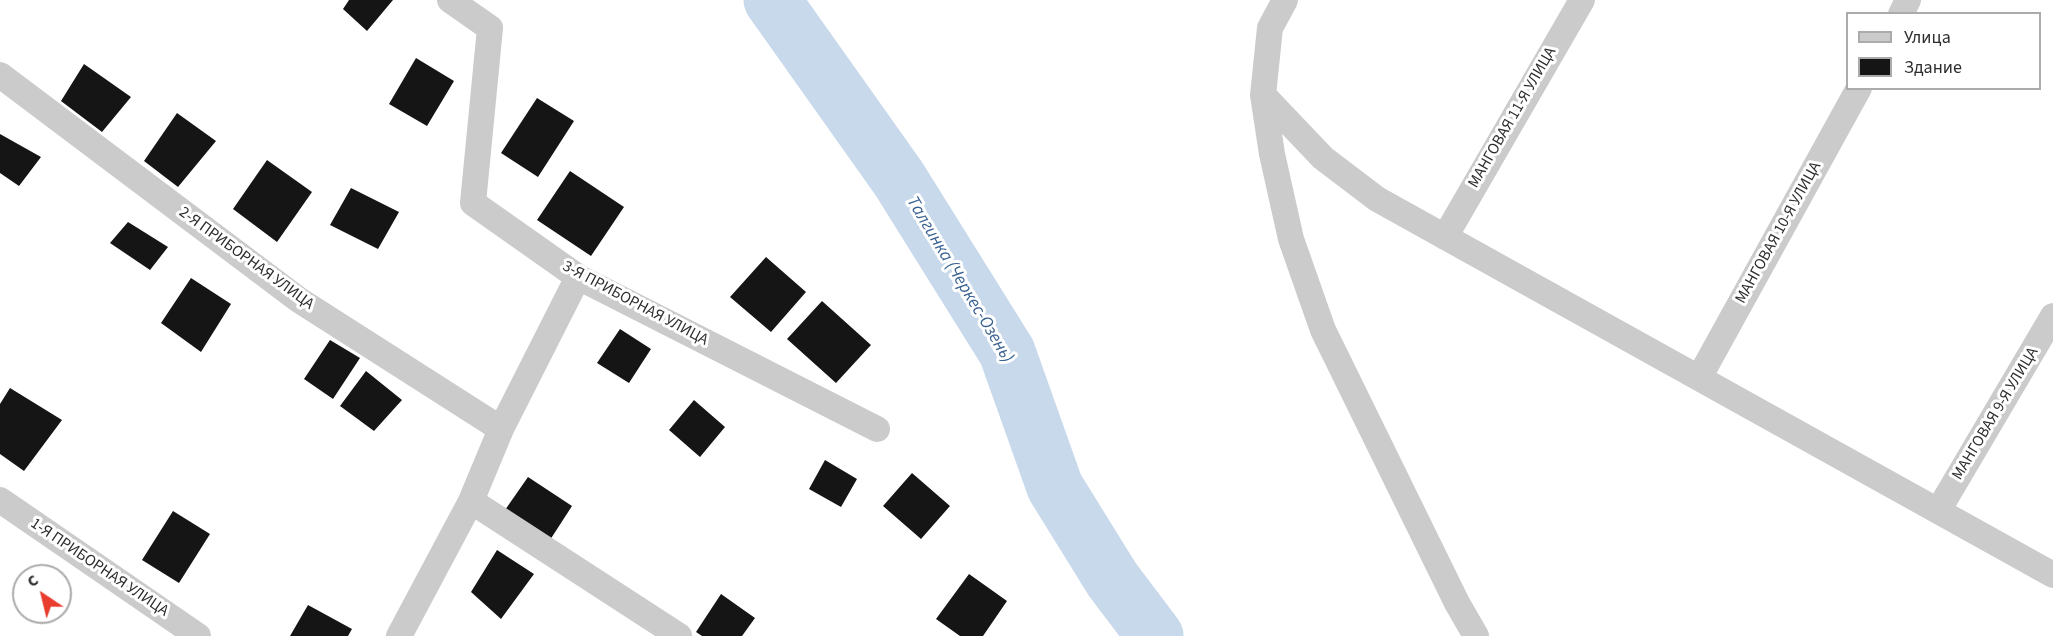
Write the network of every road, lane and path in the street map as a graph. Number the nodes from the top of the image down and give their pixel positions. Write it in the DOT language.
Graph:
graph roads {
  1 [pos="450,0"];
  2 [pos="1285,0"];
  3 [pos="1582,0"];
  4 [pos="0,75"];
  5 [pos="1858,90"];
  6 [pos="1263,95"];
  7 [pos="1445,237"];
  8 [pos="578,277"];
  9 [pos="2053,316"];
  10 [pos="1699,378"];
  11 [pos="501,429"];
  12 [pos="877,429"];
  13 [pos="0,500"];
  14 [pos="471,501"];
  15 [pos="1938,511"];
  16 [pos="2053,575"];
  17 [pos="198,636"];
  18 [pos="399,636"];
  19 [pos="679,636"];
  20 [pos="1476,636"];
  1 -- 8 [label="street, 3-Я ПРИБОРНАЯ УЛИЦА"];
  2 -- 6 [label="street"];
  3 -- 7 [label="street, МАНГОВАЯ 11-Я УЛИЦА"];
  4 -- 11 [label="street, 2-Я ПРИБОРНАЯ УЛИЦА"];
  5 -- 10 [label="street, МАНГОВАЯ 10-Я УЛИЦА"];
  6 -- 7 [label="street"];
  6 -- 20 [label="street"];
  7 -- 10 [label="street"];
  8 -- 11 [label="street"];
  8 -- 12 [label="street, 3-Я ПРИБОРНАЯ УЛИЦА"];
  9 -- 15 [label="street, МАНГОВАЯ 9-Я УЛИЦА"];
  10 -- 15 [label="street"];
  11 -- 14 [label="street"];
  13 -- 17 [label="street, 1-Я ПРИБОРНАЯ УЛИЦА"];
  14 -- 18 [label="street"];
  14 -- 19 [label="street"];
  15 -- 16 [label="street"];
}
